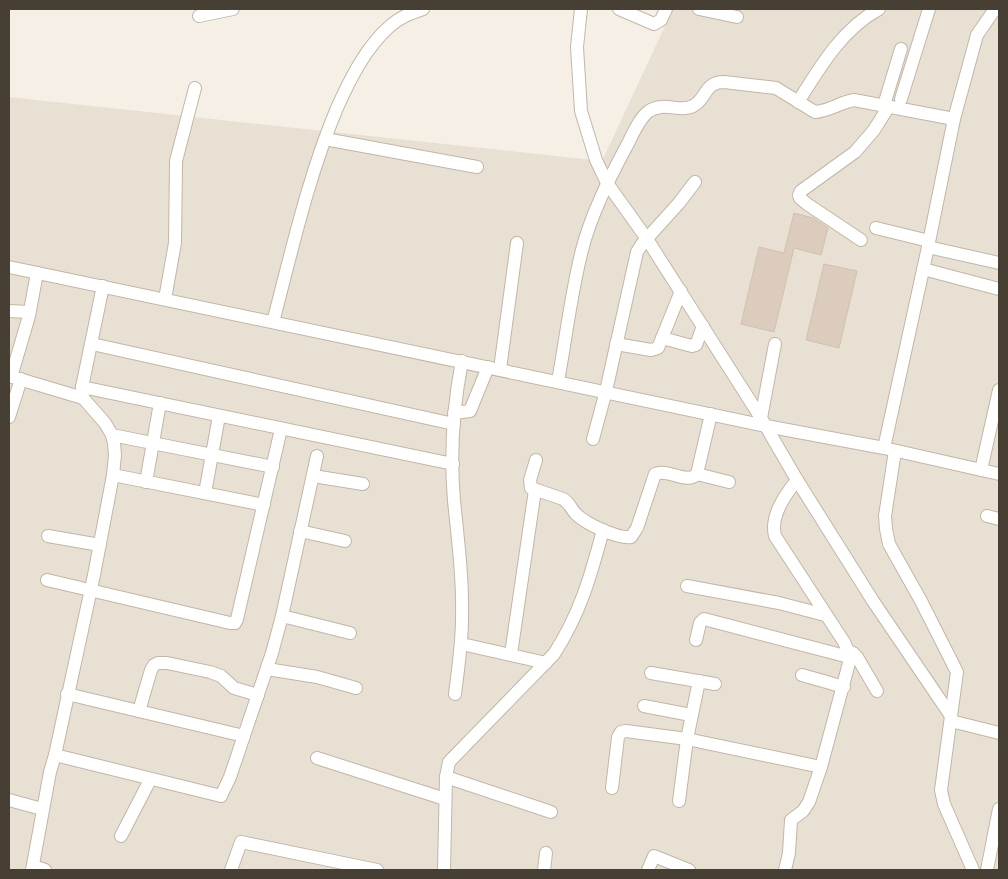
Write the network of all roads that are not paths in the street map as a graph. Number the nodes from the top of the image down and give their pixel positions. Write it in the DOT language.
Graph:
graph roads {
  1 [pos="233,9"];
  2 [pos="424,9"];
  3 [pos="581,9"];
  4 [pos="619,9"];
  5 [pos="666,9"];
  6 [pos="699,9"];
  7 [pos="879,9"];
  8 [pos="928,9"];
  9 [pos="995,14"];
  10 [pos="199,16"];
  11 [pos="737,17"];
  12 [pos="901,50"];
  13 [pos="195,88"];
  14 [pos="901,99"];
  15 [pos="798,102"];
  16 [pos="886,106"];
  17 [pos="954,119"];
  18 [pos="325,139"];
  19 [pos="477,166"];
  20 [pos="695,182"];
  21 [pos="607,183"];
  22 [pos="876,228"];
  23 [pos="647,239"];
  24 [pos="861,240"];
  25 [pos="516,243"];
  26 [pos="929,244"];
  27 [pos="999,263"];
  28 [pos="9,267"];
  29 [pos="924,269"];
  30 [pos="37,273"];
  31 [pos="103,286"];
  32 [pos="999,289"];
  33 [pos="680,291"];
  34 [pos="165,299"];
  35 [pos="9,311"];
  36 [pos="30,312"];
  37 [pos="273,322"];
  38 [pos="703,326"];
  39 [pos="662,338"];
  40 [pos="92,344"];
  41 [pos="616,344"];
  42 [pos="775,344"];
  43 [pos="462,361"];
  44 [pos="494,368"];
  45 [pos="14,377"];
  46 [pos="558,381"];
  47 [pos="999,390"];
  48 [pos="606,391"];
  49 [pos="83,392"];
  50 [pos="160,403"];
  51 [pos="711,414"];
  52 [pos="219,416"];
  53 [pos="9,417"];
  54 [pos="454,418"];
  55 [pos="764,422"];
  56 [pos="281,429"];
  57 [pos="112,435"];
  58 [pos="592,439"];
  59 [pos="153,442"];
  60 [pos="890,450"];
  61 [pos="212,454"];
  62 [pos="317,456"];
  63 [pos="536,460"];
  64 [pos="453,464"];
  65 [pos="273,467"];
  66 [pos="981,470"];
  67 [pos="697,474"];
  68 [pos="999,474"];
  69 [pos="113,475"];
  70 [pos="313,476"];
  71 [pos="797,480"];
  72 [pos="146,482"];
  73 [pos="729,482"];
  74 [pos="363,484"];
  75 [pos="535,490"];
  76 [pos="205,494"];
  77 [pos="264,505"];
  78 [pos="603,530"];
  79 [pos="300,531"];
  80 [pos="48,536"];
  81 [pos="345,541"];
  82 [pos="100,545"];
  83 [pos="47,580"];
  84 [pos="687,586"];
  85 [pos="91,590"];
  86 [pos="825,615"];
  87 [pos="282,616"];
  88 [pos="350,633"];
  89 [pos="696,640"];
  90 [pos="462,644"];
  91 [pos="511,654"];
  92 [pos="849,654"];
  93 [pos="546,664"];
  94 [pos="267,669"];
  95 [pos="651,673"];
  96 [pos="802,675"];
  97 [pos="699,681"];
  98 [pos="715,684"];
  99 [pos="844,687"];
  100 [pos="356,688"];
  101 [pos="877,691"];
  102 [pos="68,694"];
  103 [pos="455,694"];
  104 [pos="258,695"];
  105 [pos="644,706"];
  106 [pos="139,711"];
  107 [pos="692,715"];
  108 [pos="951,718"];
  109 [pos="999,733"];
  110 [pos="244,736"];
  111 [pos="686,739"];
  112 [pos="55,755"];
  113 [pos="317,758"];
  114 [pos="821,767"];
  115 [pos="446,777"];
  116 [pos="150,780"];
  117 [pos="612,788"];
  118 [pos="445,799"];
  119 [pos="9,800"];
  120 [pos="679,801"];
  121 [pos="42,808"];
  122 [pos="999,809"];
  123 [pos="551,812"];
  124 [pos="121,836"];
  125 [pos="995,851"];
  126 [pos="546,853"];
  127 [pos="37,869"];
  128 [pos="231,870"];
  129 [pos="377,870"];
  130 [pos="444,870"];
  131 [pos="544,870"];
  132 [pos="648,870"];
  133 [pos="688,870"];
  134 [pos="785,870"];
  135 [pos="973,870"];
  136 [pos="987,870"];
  1 -- 10 [label="street"];
  2 -- 18 [label="street"];
  3 -- 21 [label="street"];
  4 -- 5 [label="street"];
  6 -- 11 [label="street"];
  7 -- 15 [label="street"];
  8 -- 14 [label="street"];
  9 -- 17 [label="street"];
  12 -- 16 [label="street"];
  13 -- 34 [label="street"];
  15 -- 16 [label="street"];
  15 -- 21 [label="street"];
  16 -- 17 [label="street"];
  16 -- 24 [label="street"];
  17 -- 26 [label="street"];
  18 -- 19 [label="street"];
  18 -- 37 [label="street"];
  20 -- 23 [label="street"];
  21 -- 23 [label="street"];
  21 -- 46 [label="street"];
  22 -- 26 [label="street"];
  23 -- 33 [label="street"];
  23 -- 41 [label="street"];
  25 -- 44 [label="street"];
  26 -- 27 [label="street"];
  26 -- 29 [label="street"];
  28 -- 30 [label="street"];
  29 -- 32 [label="street"];
  29 -- 60 [label="street"];
  30 -- 31 [label="street"];
  30 -- 36 [label="street"];
  31 -- 34 [label="street"];
  31 -- 40 [label="street"];
  33 -- 38 [label="street"];
  33 -- 39 [label="street"];
  34 -- 37 [label="street"];
  35 -- 36 [label="street"];
  36 -- 45 [label="street"];
  37 -- 43 [label="street"];
  38 -- 39 [label="street"];
  38 -- 55 [label="street"];
  39 -- 41 [label="street"];
  40 -- 49 [label="street"];
  40 -- 54 [label="street"];
  41 -- 48 [label="street"];
  42 -- 55 [label="street"];
  43 -- 44 [label="street"];
  43 -- 54 [label="street"];
  44 -- 46 [label="street"];
  44 -- 54 [label="street"];
  45 -- 49 [label="street"];
  45 -- 53 [label="street"];
  46 -- 48 [label="street"];
  47 -- 66 [label="street"];
  48 -- 51 [label="street"];
  48 -- 58 [label="street"];
  49 -- 50 [label="street"];
  49 -- 57 [label="street"];
  50 -- 52 [label="street"];
  50 -- 59 [label="street"];
  51 -- 55 [label="street"];
  51 -- 67 [label="street"];
  52 -- 56 [label="street"];
  52 -- 61 [label="street"];
  54 -- 64 [label="street"];
  55 -- 60 [label="street"];
  55 -- 71 [label="street"];
  56 -- 64 [label="street"];
  56 -- 65 [label="street"];
  57 -- 59 [label="street"];
  57 -- 69 [label="street"];
  59 -- 61 [label="street"];
  59 -- 72 [label="street"];
  60 -- 66 [label="street"];
  60 -- 108 [label="street"];
  61 -- 65 [label="street"];
  61 -- 76 [label="street"];
  62 -- 70 [label="street"];
  63 -- 75 [label="street"];
  64 -- 90 [label="street"];
  65 -- 77 [label="street"];
  66 -- 68 [label="street"];
  67 -- 73 [label="street"];
  67 -- 78 [label="street"];
  69 -- 72 [label="street"];
  69 -- 82 [label="street"];
  70 -- 74 [label="street"];
  70 -- 79 [label="street"];
  71 -- 86 [label="street"];
  71 -- 108 [label="street"];
  72 -- 76 [label="street"];
  75 -- 78 [label="street"];
  75 -- 91 [label="street"];
  76 -- 77 [label="street"];
  77 -- 85 [label="street"];
  78 -- 93 [label="street"];
  79 -- 81 [label="street"];
  79 -- 87 [label="street"];
  80 -- 82 [label="street"];
  82 -- 85 [label="street"];
  83 -- 85 [label="street"];
  84 -- 86 [label="street"];
  85 -- 102 [label="street"];
  86 -- 92 [label="street"];
  87 -- 88 [label="street"];
  87 -- 94 [label="street"];
  89 -- 92 [label="street"];
  90 -- 91 [label="street"];
  90 -- 103 [label="street"];
  91 -- 93 [label="street"];
  92 -- 99 [label="street"];
  92 -- 101 [label="street"];
  93 -- 115 [label="street"];
  94 -- 100 [label="street"];
  94 -- 104 [label="street"];
  95 -- 97 [label="street"];
  96 -- 99 [label="street"];
  97 -- 98 [label="street"];
  97 -- 107 [label="street"];
  99 -- 114 [label="street"];
  102 -- 106 [label="street"];
  102 -- 112 [label="street"];
  104 -- 106 [label="street"];
  104 -- 110 [label="street"];
  105 -- 107 [label="street"];
  106 -- 110 [label="street"];
  107 -- 111 [label="street"];
  108 -- 109 [label="street"];
  108 -- 135 [label="street"];
  110 -- 116 [label="street"];
  111 -- 114 [label="street"];
  111 -- 117 [label="street"];
  111 -- 120 [label="street"];
  112 -- 116 [label="street"];
  112 -- 121 [label="street"];
  113 -- 118 [label="street"];
  114 -- 134 [label="street"];
  115 -- 118 [label="street"];
  115 -- 123 [label="street"];
  116 -- 124 [label="street"];
  118 -- 130 [label="street"];
  119 -- 121 [label="street"];
  121 -- 127 [label="street"];
  122 -- 125 [label="street"];
  125 -- 136 [label="street"];
  126 -- 131 [label="street"];
  128 -- 129 [label="street"];
  132 -- 133 [label="street"];
}
